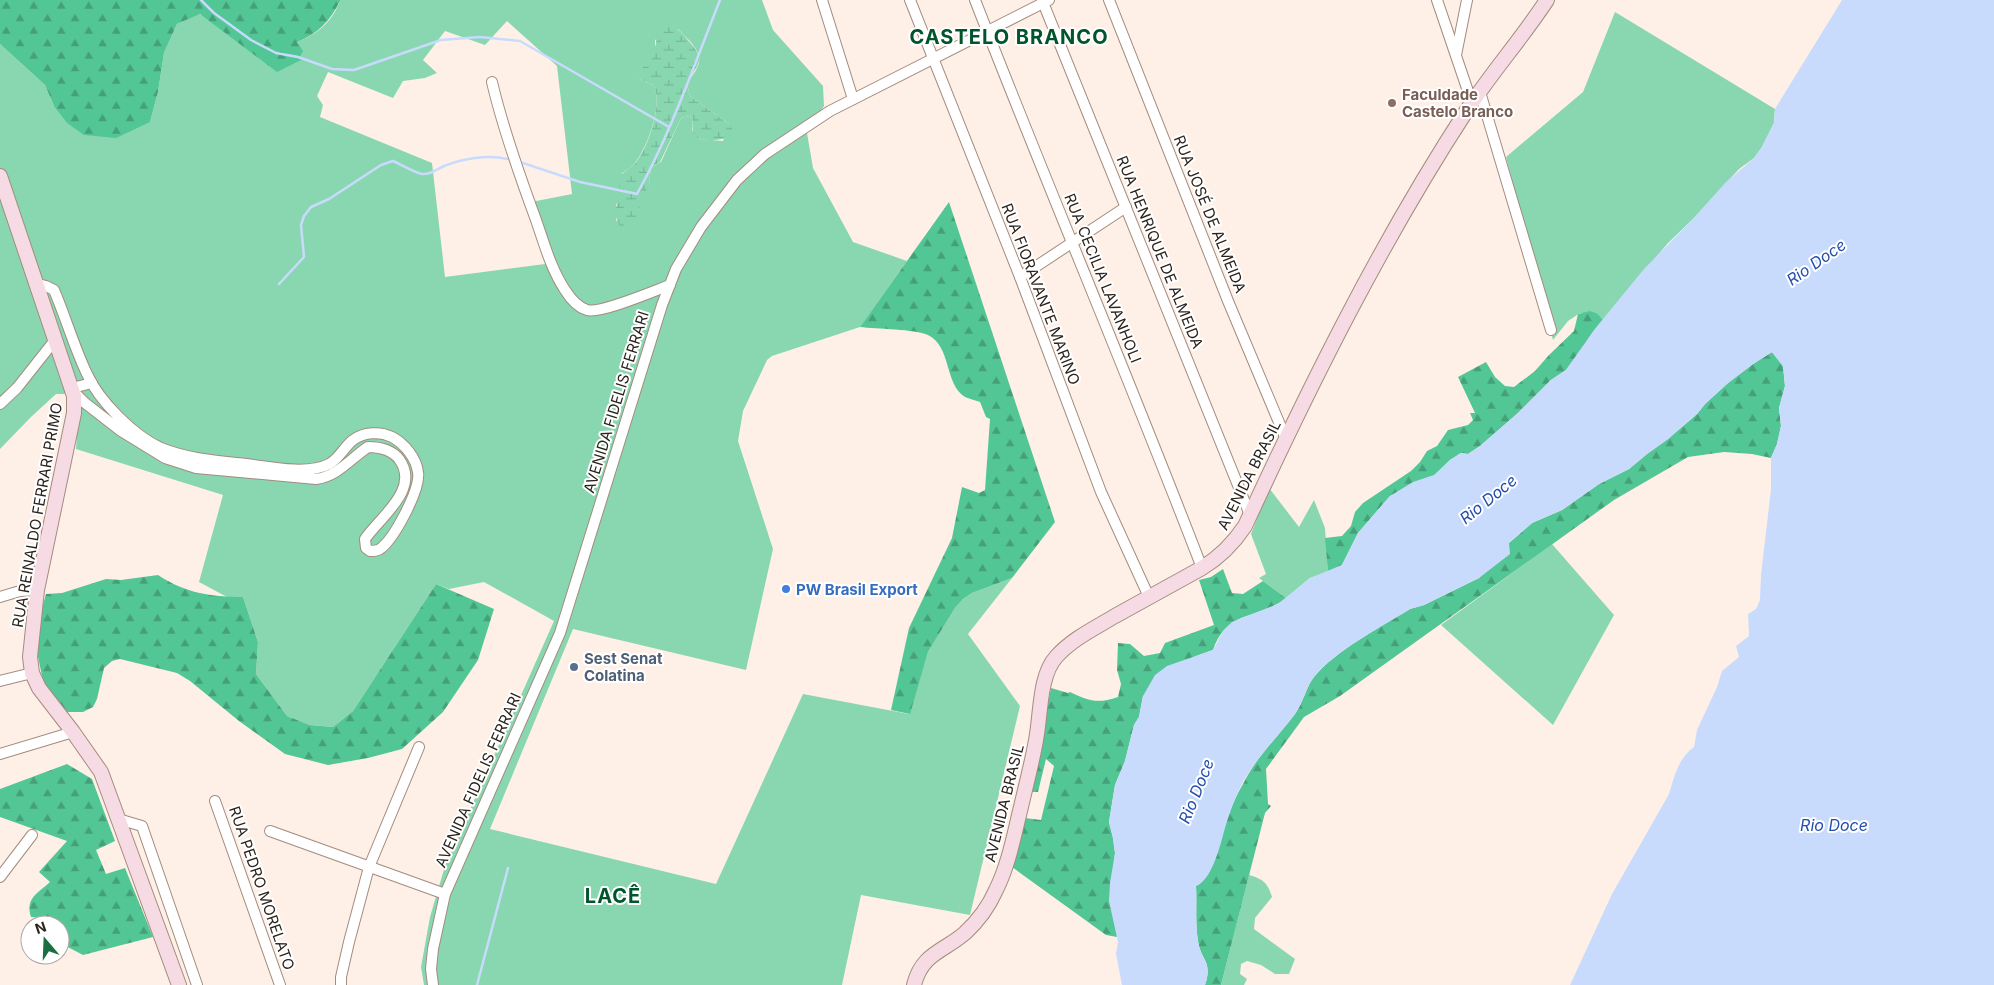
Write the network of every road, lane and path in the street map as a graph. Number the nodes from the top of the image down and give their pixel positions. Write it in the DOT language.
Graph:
graph roads {
  1 [pos="822,0"];
  2 [pos="910,0"];
  3 [pos="975,0"];
  4 [pos="1109,0"];
  5 [pos="1437,0"];
  6 [pos="1467,0"];
  7 [pos="1547,0"];
  8 [pos="1044,1"];
  9 [pos="987,31"];
  10 [pos="1455,56"];
  11 [pos="933,59"];
  12 [pos="492,82"];
  13 [pos="1476,98"];
  14 [pos="853,99"];
  15 [pos="0,176"];
  16 [pos="1126,207"];
  17 [pos="1071,242"];
  18 [pos="1020,277"];
  19 [pos="34,283"];
  20 [pos="670,285"];
  21 [pos="1551,330"];
  22 [pos="55,340"];
  23 [pos="92,383"];
  24 [pos="72,389"];
  25 [pos="0,404"];
  26 [pos="1286,439"];
  27 [pos="353,440"];
  28 [pos="359,453"];
  29 [pos="1250,515"];
  30 [pos="1202,568"];
  31 [pos="36,590"];
  32 [pos="0,596"];
  33 [pos="1150,597"];
  34 [pos="32,673"];
  35 [pos="0,682"];
  36 [pos="73,732"];
  37 [pos="420,747"];
  38 [pos="0,754"];
  39 [pos="215,801"];
  40 [pos="118,819"];
  41 [pos="270,832"];
  42 [pos="32,835"];
  43 [pos="369,867"];
  44 [pos="0,877"];
  45 [pos="445,894"];
  46 [pos="179,985"];
  47 [pos="197,985"];
  48 [pos="280,985"];
  49 [pos="341,985"];
  50 [pos="433,985"];
  51 [pos="914,985"];
  1 -- 14 [label="street"];
  2 -- 11 [label="street, RUA FIORAVANTE MARINO"];
  3 -- 9 [label="street, RUA CECILIA LAVANHOLI"];
  4 -- 26 [label="street, RUA JOSÉ DE ALMEIDA"];
  5 -- 10 [label="street"];
  6 -- 10 [label="street"];
  7 -- 13 [label="main road, AVENIDA BRASIL"];
  8 -- 9 [label="street, AVENIDA FIDELIS FERRARI"];
  8 -- 16 [label="street, RUA HENRIQUE DE ALMEIDA"];
  9 -- 11 [label="street, AVENIDA FIDELIS FERRARI"];
  9 -- 17 [label="street, RUA CECILIA LAVANHOLI"];
  10 -- 13 [label="street"];
  11 -- 14 [label="street, AVENIDA FIDELIS FERRARI"];
  11 -- 18 [label="street, RUA FIORAVANTE MARINO"];
  12 -- 20 [label="street"];
  13 -- 21 [label="street"];
  13 -- 26 [label="main road, AVENIDA BRASIL"];
  14 -- 20 [label="street, AVENIDA FIDELIS FERRARI"];
  15 -- 19 [label="main road, RUA REINALDO FERRARI PRIMO"];
  16 -- 17 [label="street"];
  16 -- 29 [label="street, RUA HENRIQUE DE ALMEIDA"];
  17 -- 18 [label="street"];
  17 -- 30 [label="street, RUA CECILIA LAVANHOLI"];
  18 -- 33 [label="street, RUA FIORAVANTE MARINO"];
  19 -- 22 [label="main road, RUA REINALDO FERRARI PRIMO"];
  19 -- 23 [label="street"];
  20 -- 45 [label="street, AVENIDA FIDELIS FERRARI"];
  22 -- 24 [label="main road, RUA REINALDO FERRARI PRIMO"];
  22 -- 25 [label="street"];
  23 -- 24 [label="street"];
  23 -- 27 [label="street"];
  24 -- 28 [label="street"];
  24 -- 31 [label="main road, RUA REINALDO FERRARI PRIMO"];
  26 -- 29 [label="main road, AVENIDA BRASIL"];
  27 -- 28 [label="street"];
  27 -- 28 [label="street"];
  29 -- 30 [label="main road, AVENIDA BRASIL"];
  30 -- 33 [label="main road, AVENIDA BRASIL"];
  31 -- 32 [label="street"];
  31 -- 34 [label="main road, RUA REINALDO FERRARI PRIMO"];
  33 -- 51 [label="main road, AVENIDA BRASIL"];
  34 -- 35 [label="street"];
  34 -- 36 [label="main road, RUA REINALDO FERRARI PRIMO"];
  36 -- 38 [label="street"];
  36 -- 40 [label="main road, RUA REINALDO FERRARI PRIMO"];
  37 -- 43 [label="street"];
  39 -- 48 [label="street, RUA PEDRO MORELATO"];
  40 -- 46 [label="main road, RUA REINALDO FERRARI PRIMO"];
  40 -- 47 [label="street"];
  41 -- 43 [label="street"];
  42 -- 44 [label="street"];
  43 -- 45 [label="street"];
  43 -- 49 [label="street"];
  45 -- 50 [label="street, AVENIDA FIDELIS FERRARI"];
}
